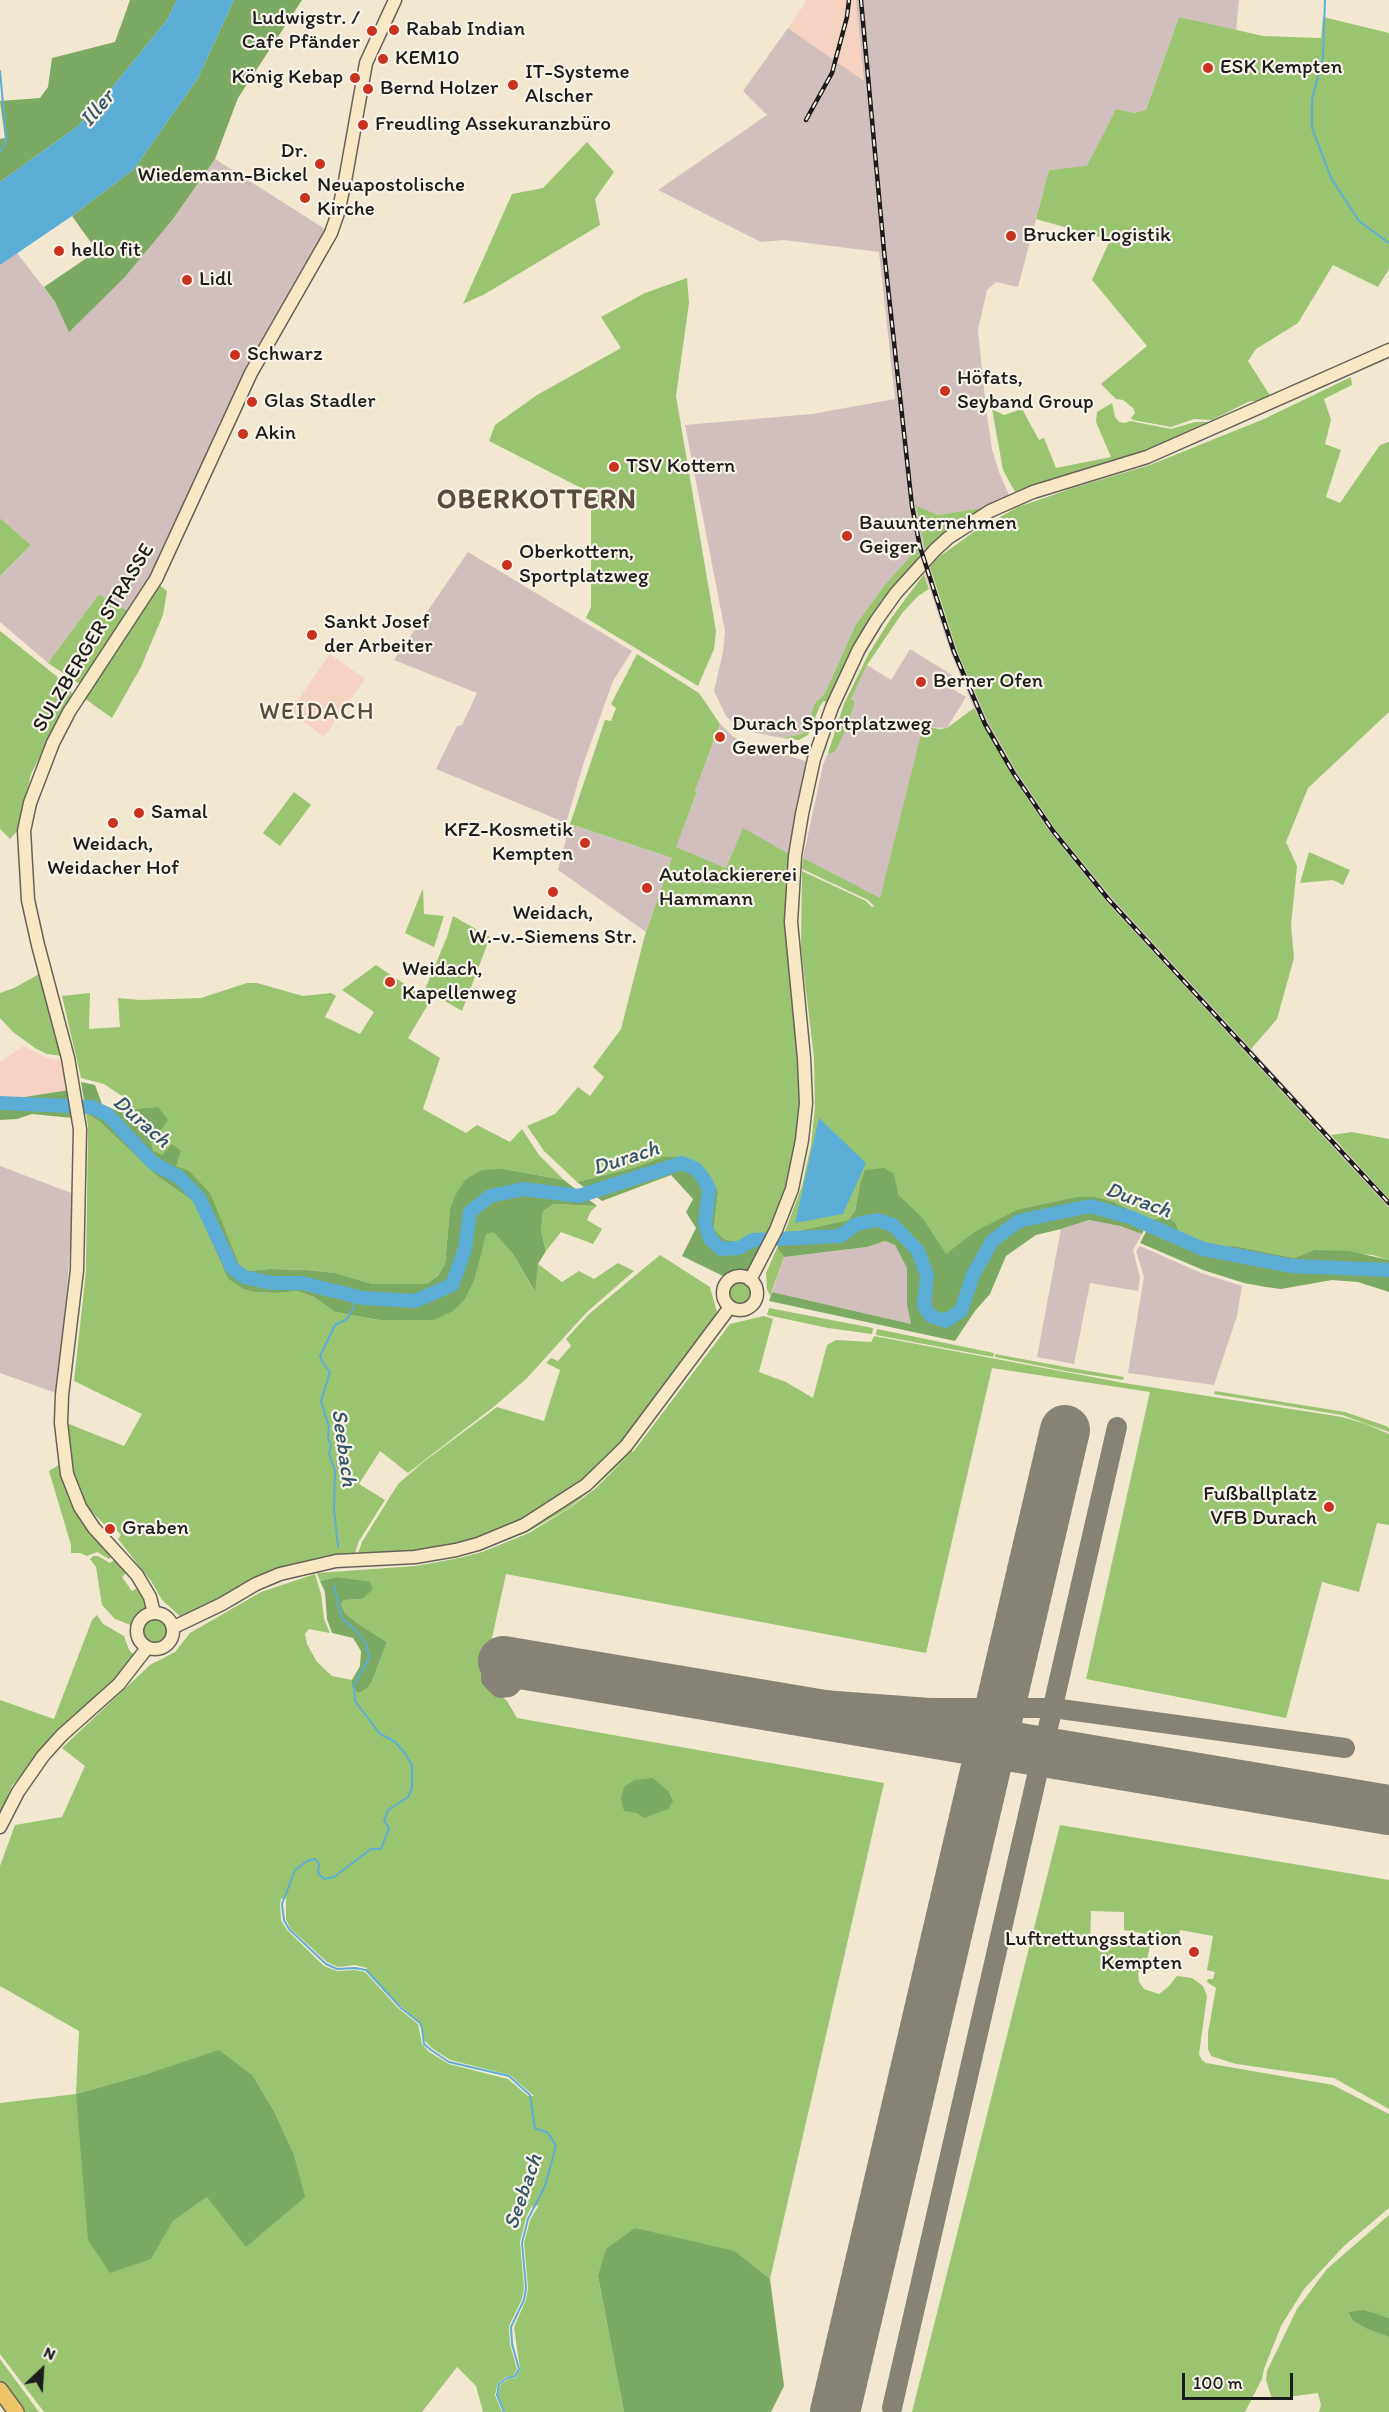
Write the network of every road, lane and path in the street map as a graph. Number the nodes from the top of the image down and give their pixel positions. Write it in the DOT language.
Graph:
graph roads {
  1 [pos="394,0"];
  2 [pos="1389,350"];
  3 [pos="750,1280"];
  4 [pos="730,1307"];
  5 [pos="154,1613"];
  6 [pos="174,1627"];
  7 [pos="147,1648"];
  8 [pos="0,1827"];
  9 [pos="0,2390"];
  10 [pos="16,2412"];
  1 -- 5 [label="street, SULZBERGER STRASSE"];
  2 -- 3 [label="street"];
  3 -- 4 [label="street"];
  3 -- 4 [label="street"];
  4 -- 6 [label="street"];
  5 -- 6 [label="street"];
  5 -- 7 [label="street"];
  6 -- 7 [label="street"];
  7 -- 8 [label="street"];
  9 -- 10 [label="highway"];
}
